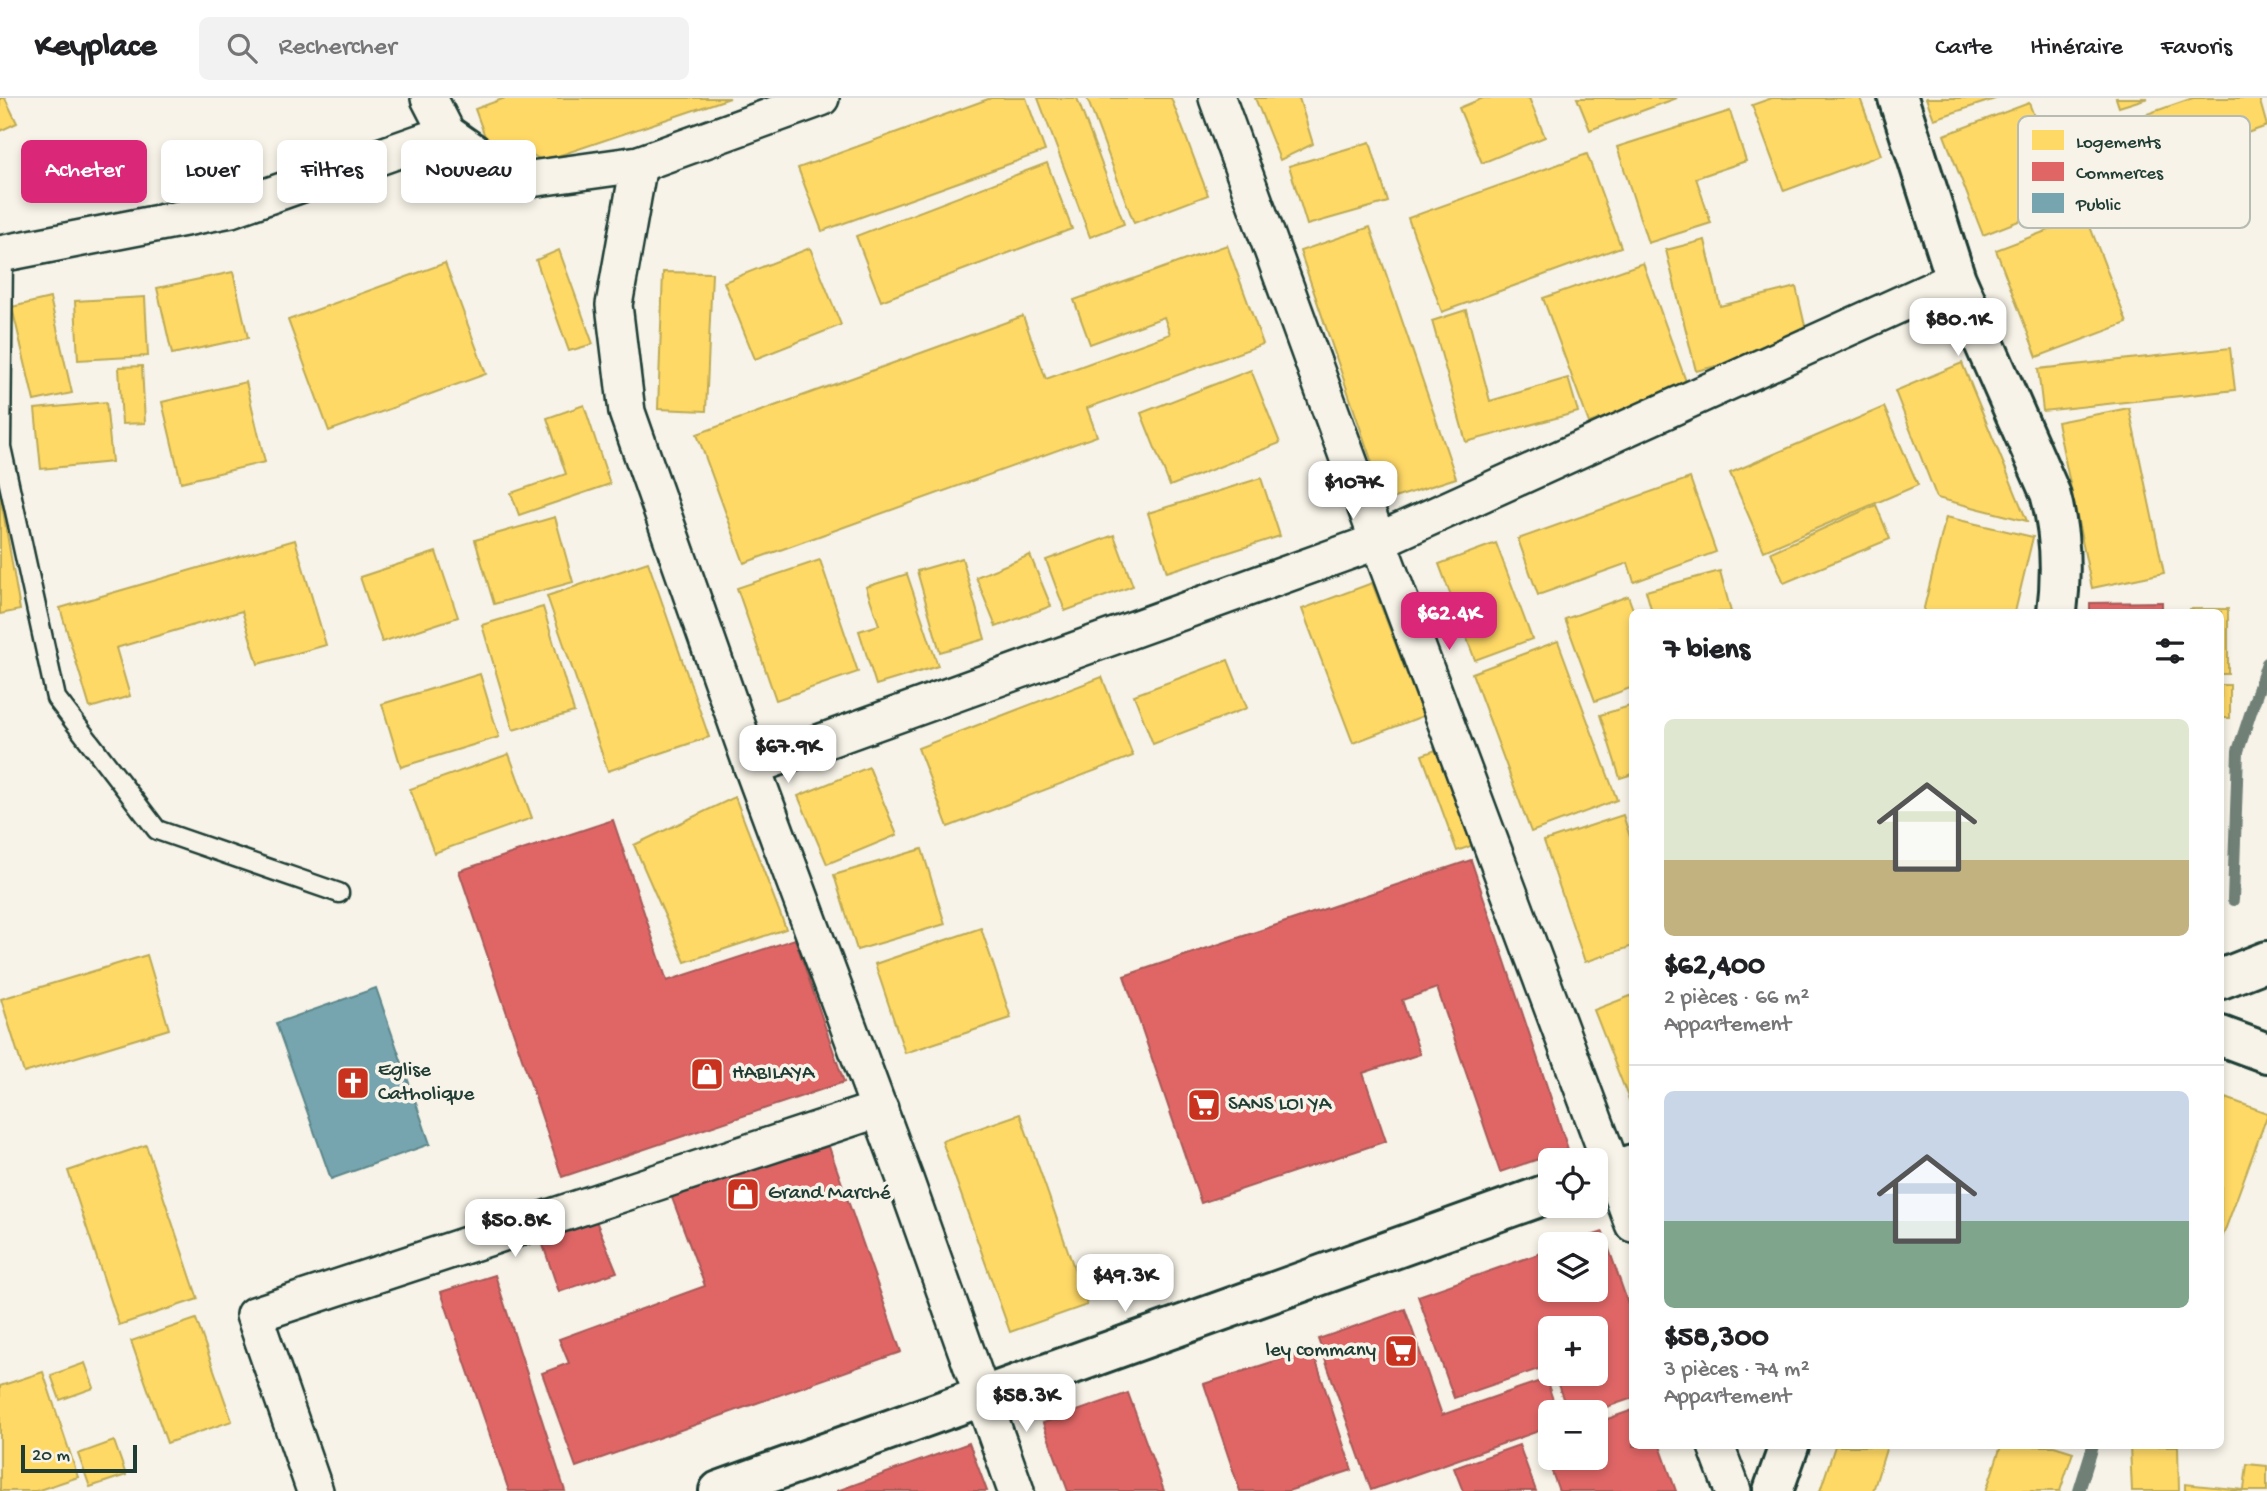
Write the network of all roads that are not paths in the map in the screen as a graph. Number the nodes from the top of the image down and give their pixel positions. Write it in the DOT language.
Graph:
graph roads {
  1 [pos="429,98"];
  2 [pos="821,98"];
  3 [pos="1217,98"];
  4 [pos="1898,98"];
  5 [pos="447,134"];
  6 [pos="639,164"];
  7 [pos="2,254"];
  8 [pos="1956,279"];
  9 [pos="1378,541"];
  10 [pos="2057,609"];
  11 [pos="752,767"];
  12 [pos="339,893"];
  13 [pos="2267,961"];
  14 [pos="2224,978"];
  15 [pos="2224,1037"];
  16 [pos="2267,1053"];
  17 [pos="880,1109"];
  18 [pos="1614,1171"];
  19 [pos="1538,1197"];
  20 [pos="1629,1213"];
  21 [pos="984,1396"];
  22 [pos="1717,1449"];
  23 [pos="1788,1449"];
  24 [pos="315,1491"];
  25 [pos="719,1491"];
  26 [pos="1016,1491"];
  27 [pos="1733,1491"];
  28 [pos="1773,1491"];
  1 -- 5 [label="street"];
  2 -- 6 [label="street"];
  3 -- 9 [label="street"];
  4 -- 8 [label="main road"];
  5 -- 6 [label="street"];
  5 -- 7 [label="street"];
  6 -- 11 [label="street"];
  7 -- 12 [label="lane"];
  8 -- 9 [label="street"];
  8 -- 10 [label="main road"];
  9 -- 11 [label="street"];
  9 -- 18 [label="street"];
  11 -- 17 [label="street"];
  13 -- 14 [label="main road"];
  15 -- 16 [label="main road"];
  17 -- 21 [label="street"];
  17 -- 24 [label="street"];
  18 -- 20 [label="street"];
  19 -- 21 [label="main road"];
  21 -- 25 [label="main road"];
  21 -- 26 [label="street"];
  22 -- 27 [label="street"];
  23 -- 28 [label="main road"];
}
